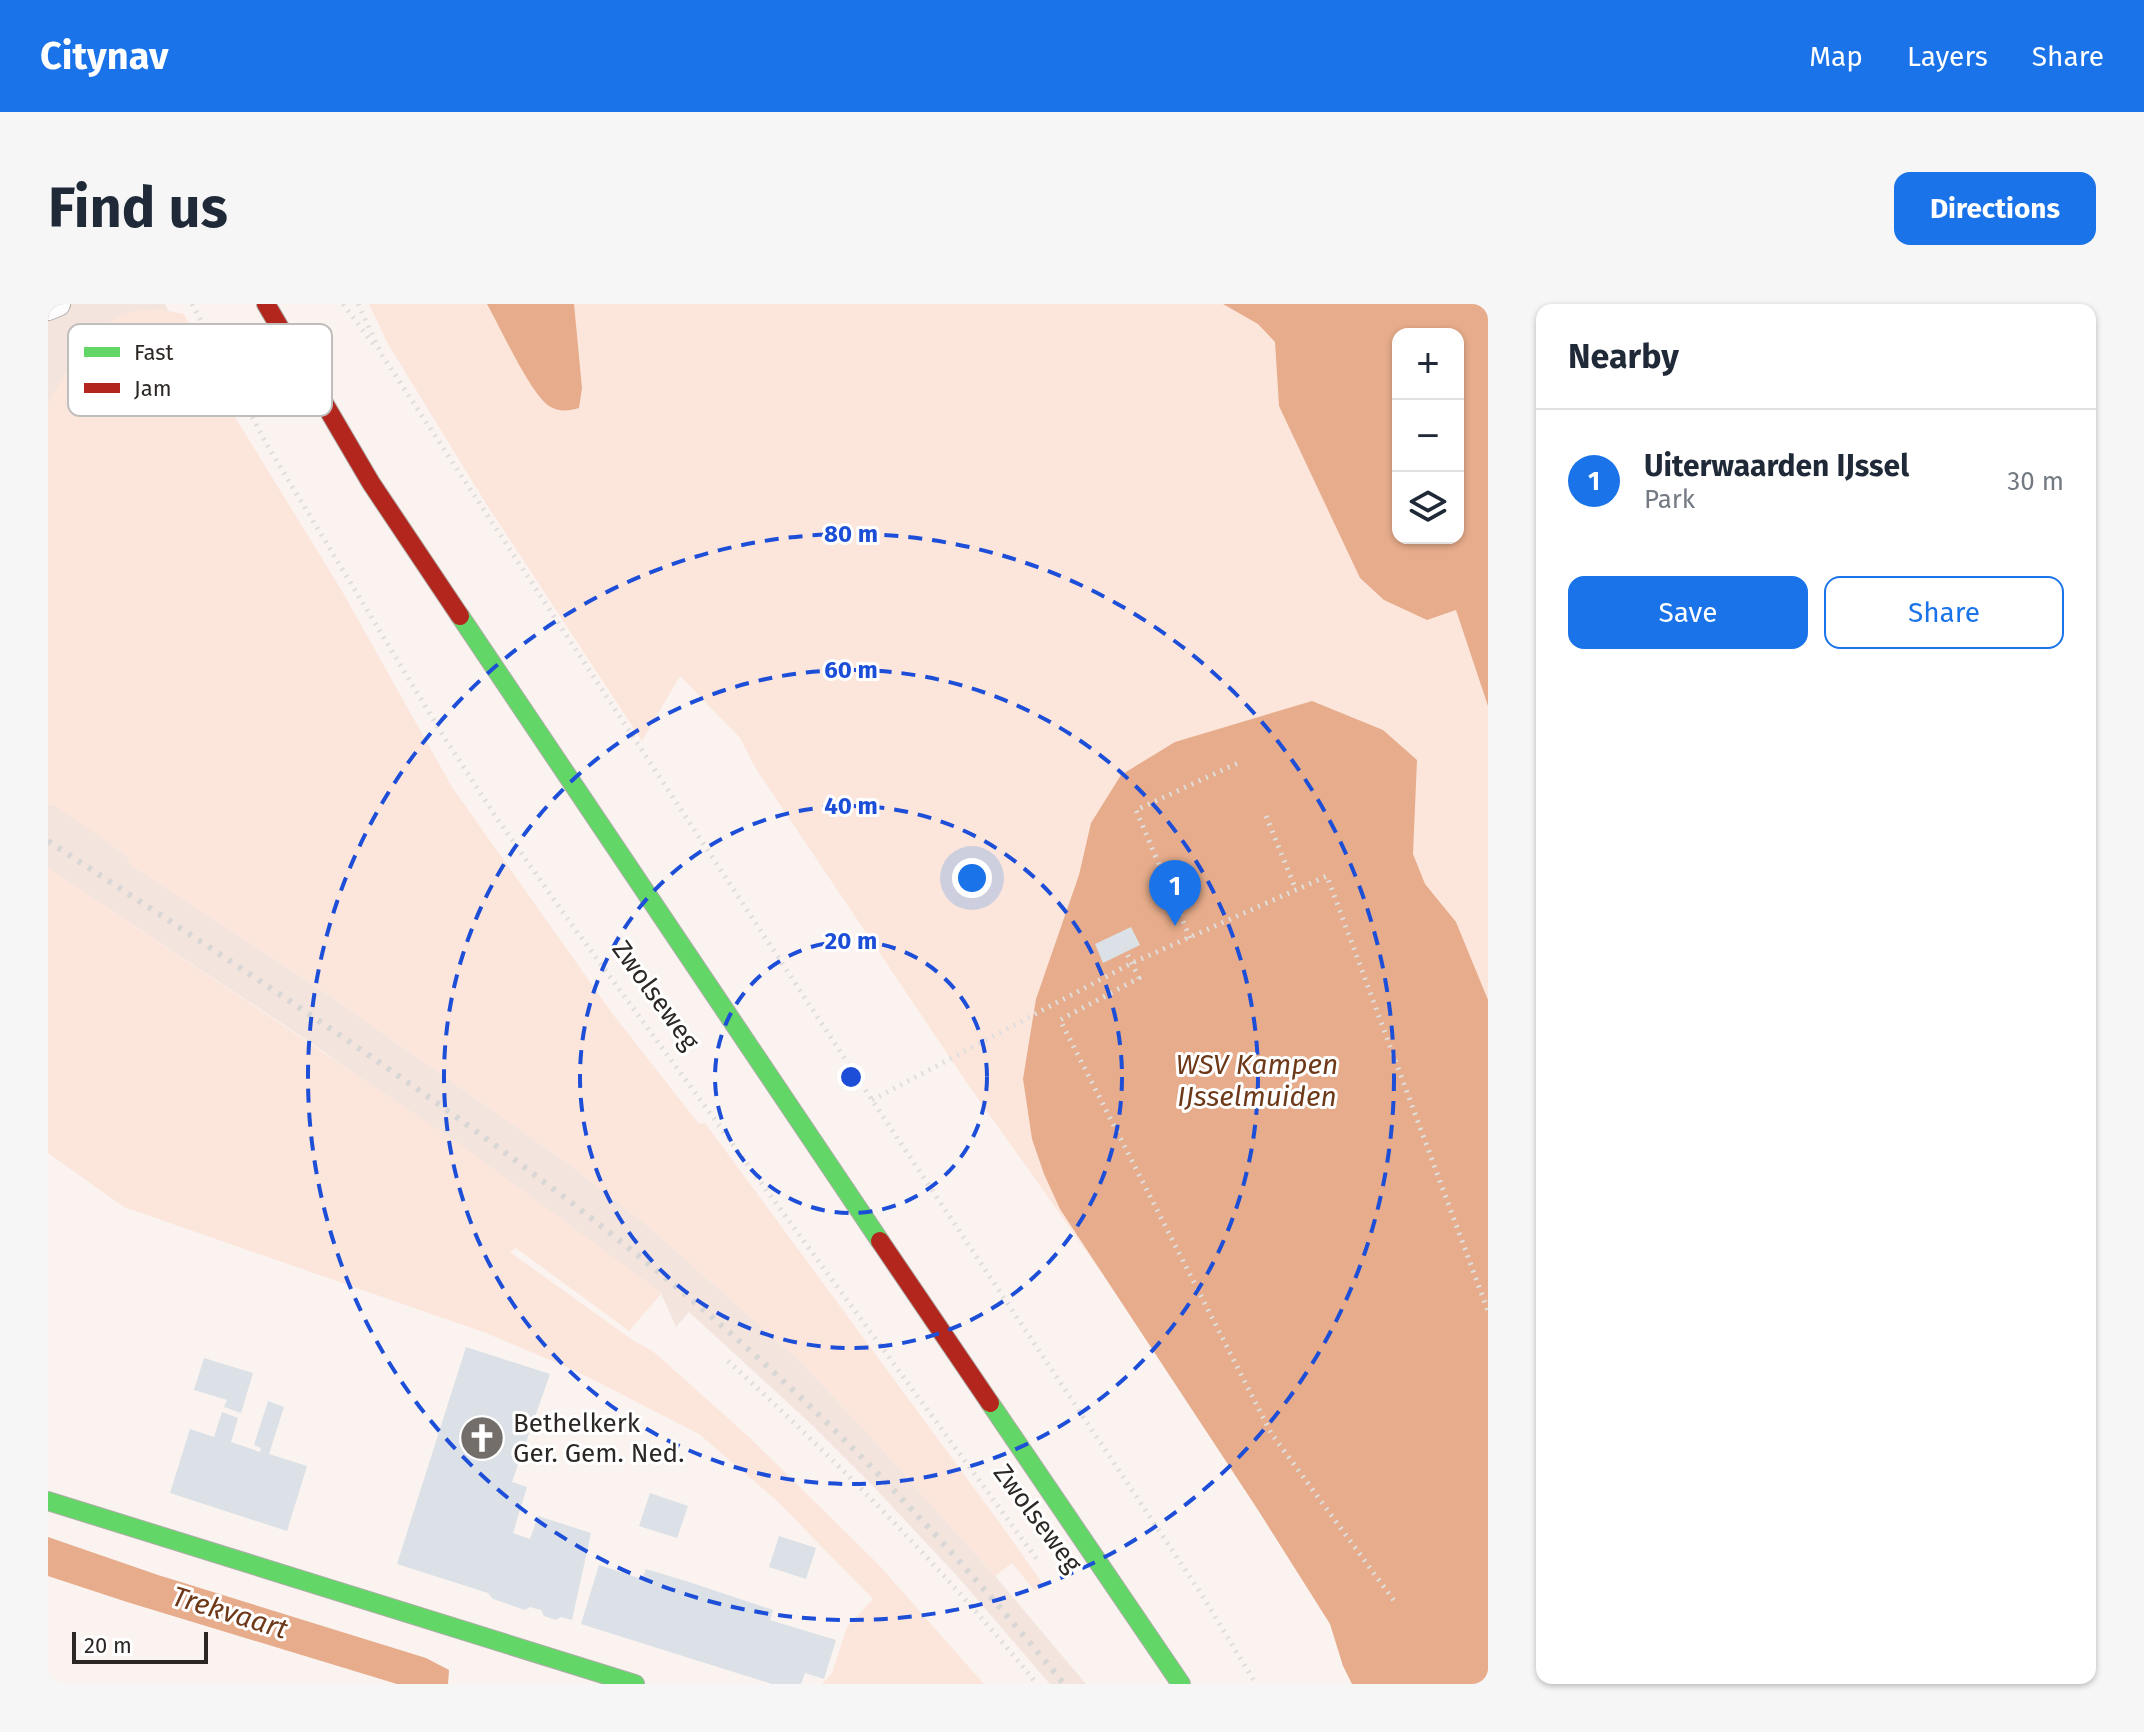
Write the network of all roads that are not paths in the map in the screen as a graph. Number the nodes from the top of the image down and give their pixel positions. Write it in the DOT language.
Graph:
graph roads {
  1 [pos="58,304"];
  2 [pos="266,304"];
  3 [pos="48,308"];
  4 [pos="277,324"];
  5 [pos="331,416"];
  6 [pos="48,1501"];
  7 [pos="635,1684"];
  8 [pos="1181,1684"];
  1 -- 3 [label="lane"];
  2 -- 4 [label="main road, Zwolseweg"];
  5 -- 8 [label="main road, Zwolseweg"];
  6 -- 7 [label="main road"];
}
